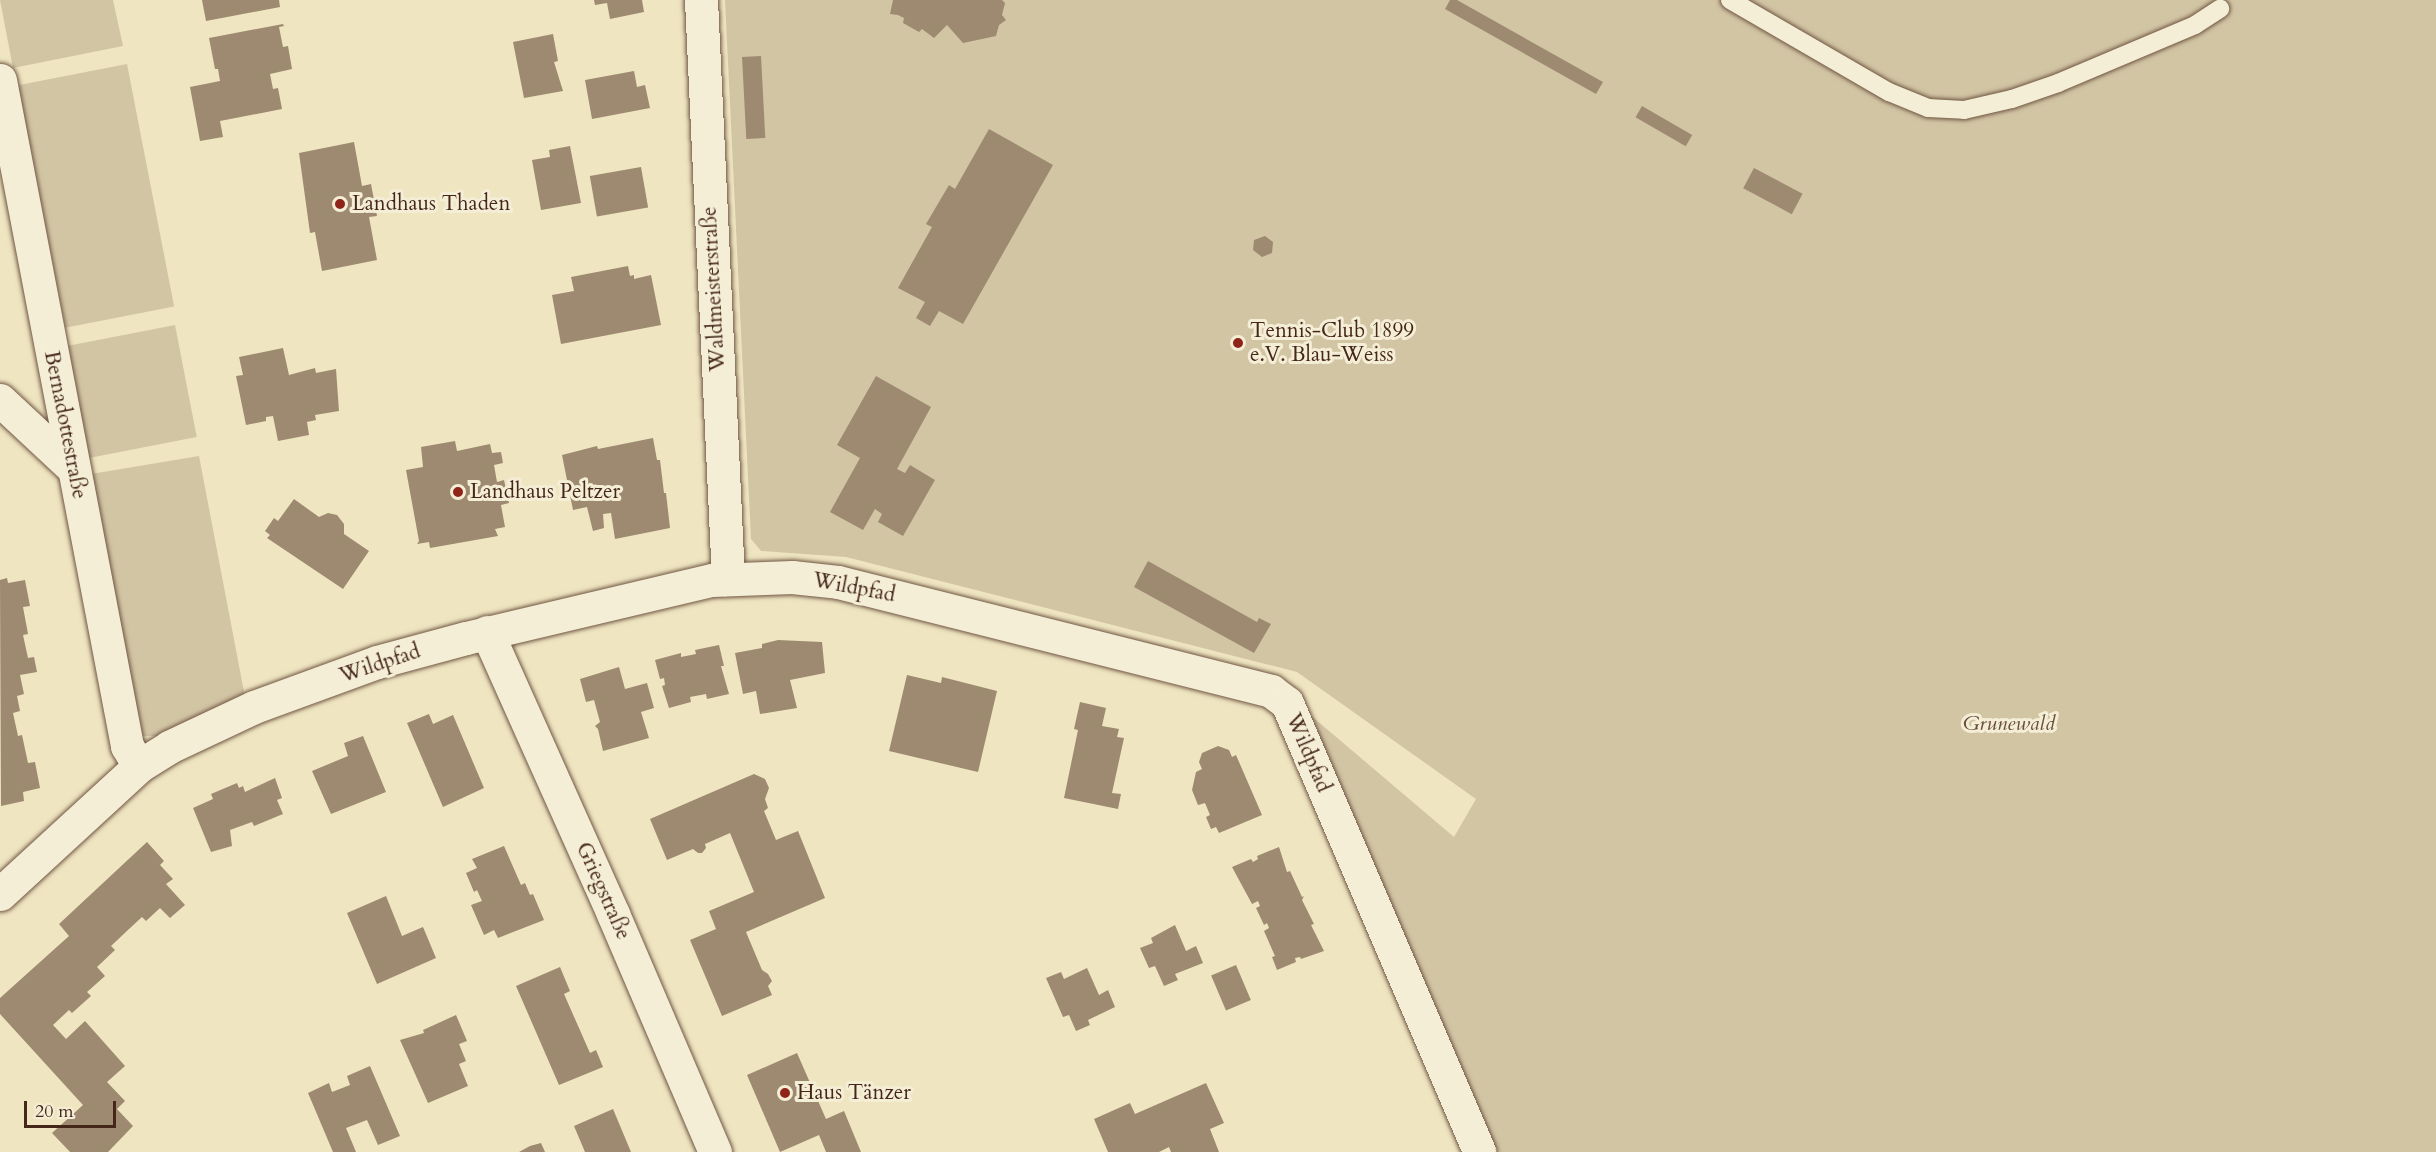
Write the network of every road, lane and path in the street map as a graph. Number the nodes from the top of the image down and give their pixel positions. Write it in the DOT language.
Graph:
graph roads {
  1 [pos="701,0"];
  2 [pos="1730,0"];
  3 [pos="2220,9"];
  4 [pos="0,80"];
  5 [pos="0,400"];
  6 [pos="73,468"];
  7 [pos="728,579"];
  8 [pos="487,632"];
  9 [pos="139,766"];
  10 [pos="0,894"];
  11 [pos="716,1152"];
  12 [pos="1479,1152"];
  1 -- 7 [label="street, Waldmeisterstraße"];
  2 -- 3 [label="lane"];
  4 -- 6 [label="street, Bernadottestraße"];
  5 -- 6 [label="street"];
  6 -- 9 [label="street, Bernadottestraße"];
  7 -- 8 [label="street, Wildpfad"];
  7 -- 12 [label="street, Wildpfad"];
  8 -- 9 [label="street, Wildpfad"];
  8 -- 11 [label="street, Griegstraße"];
  9 -- 10 [label="street, Wildpfad"];
}
